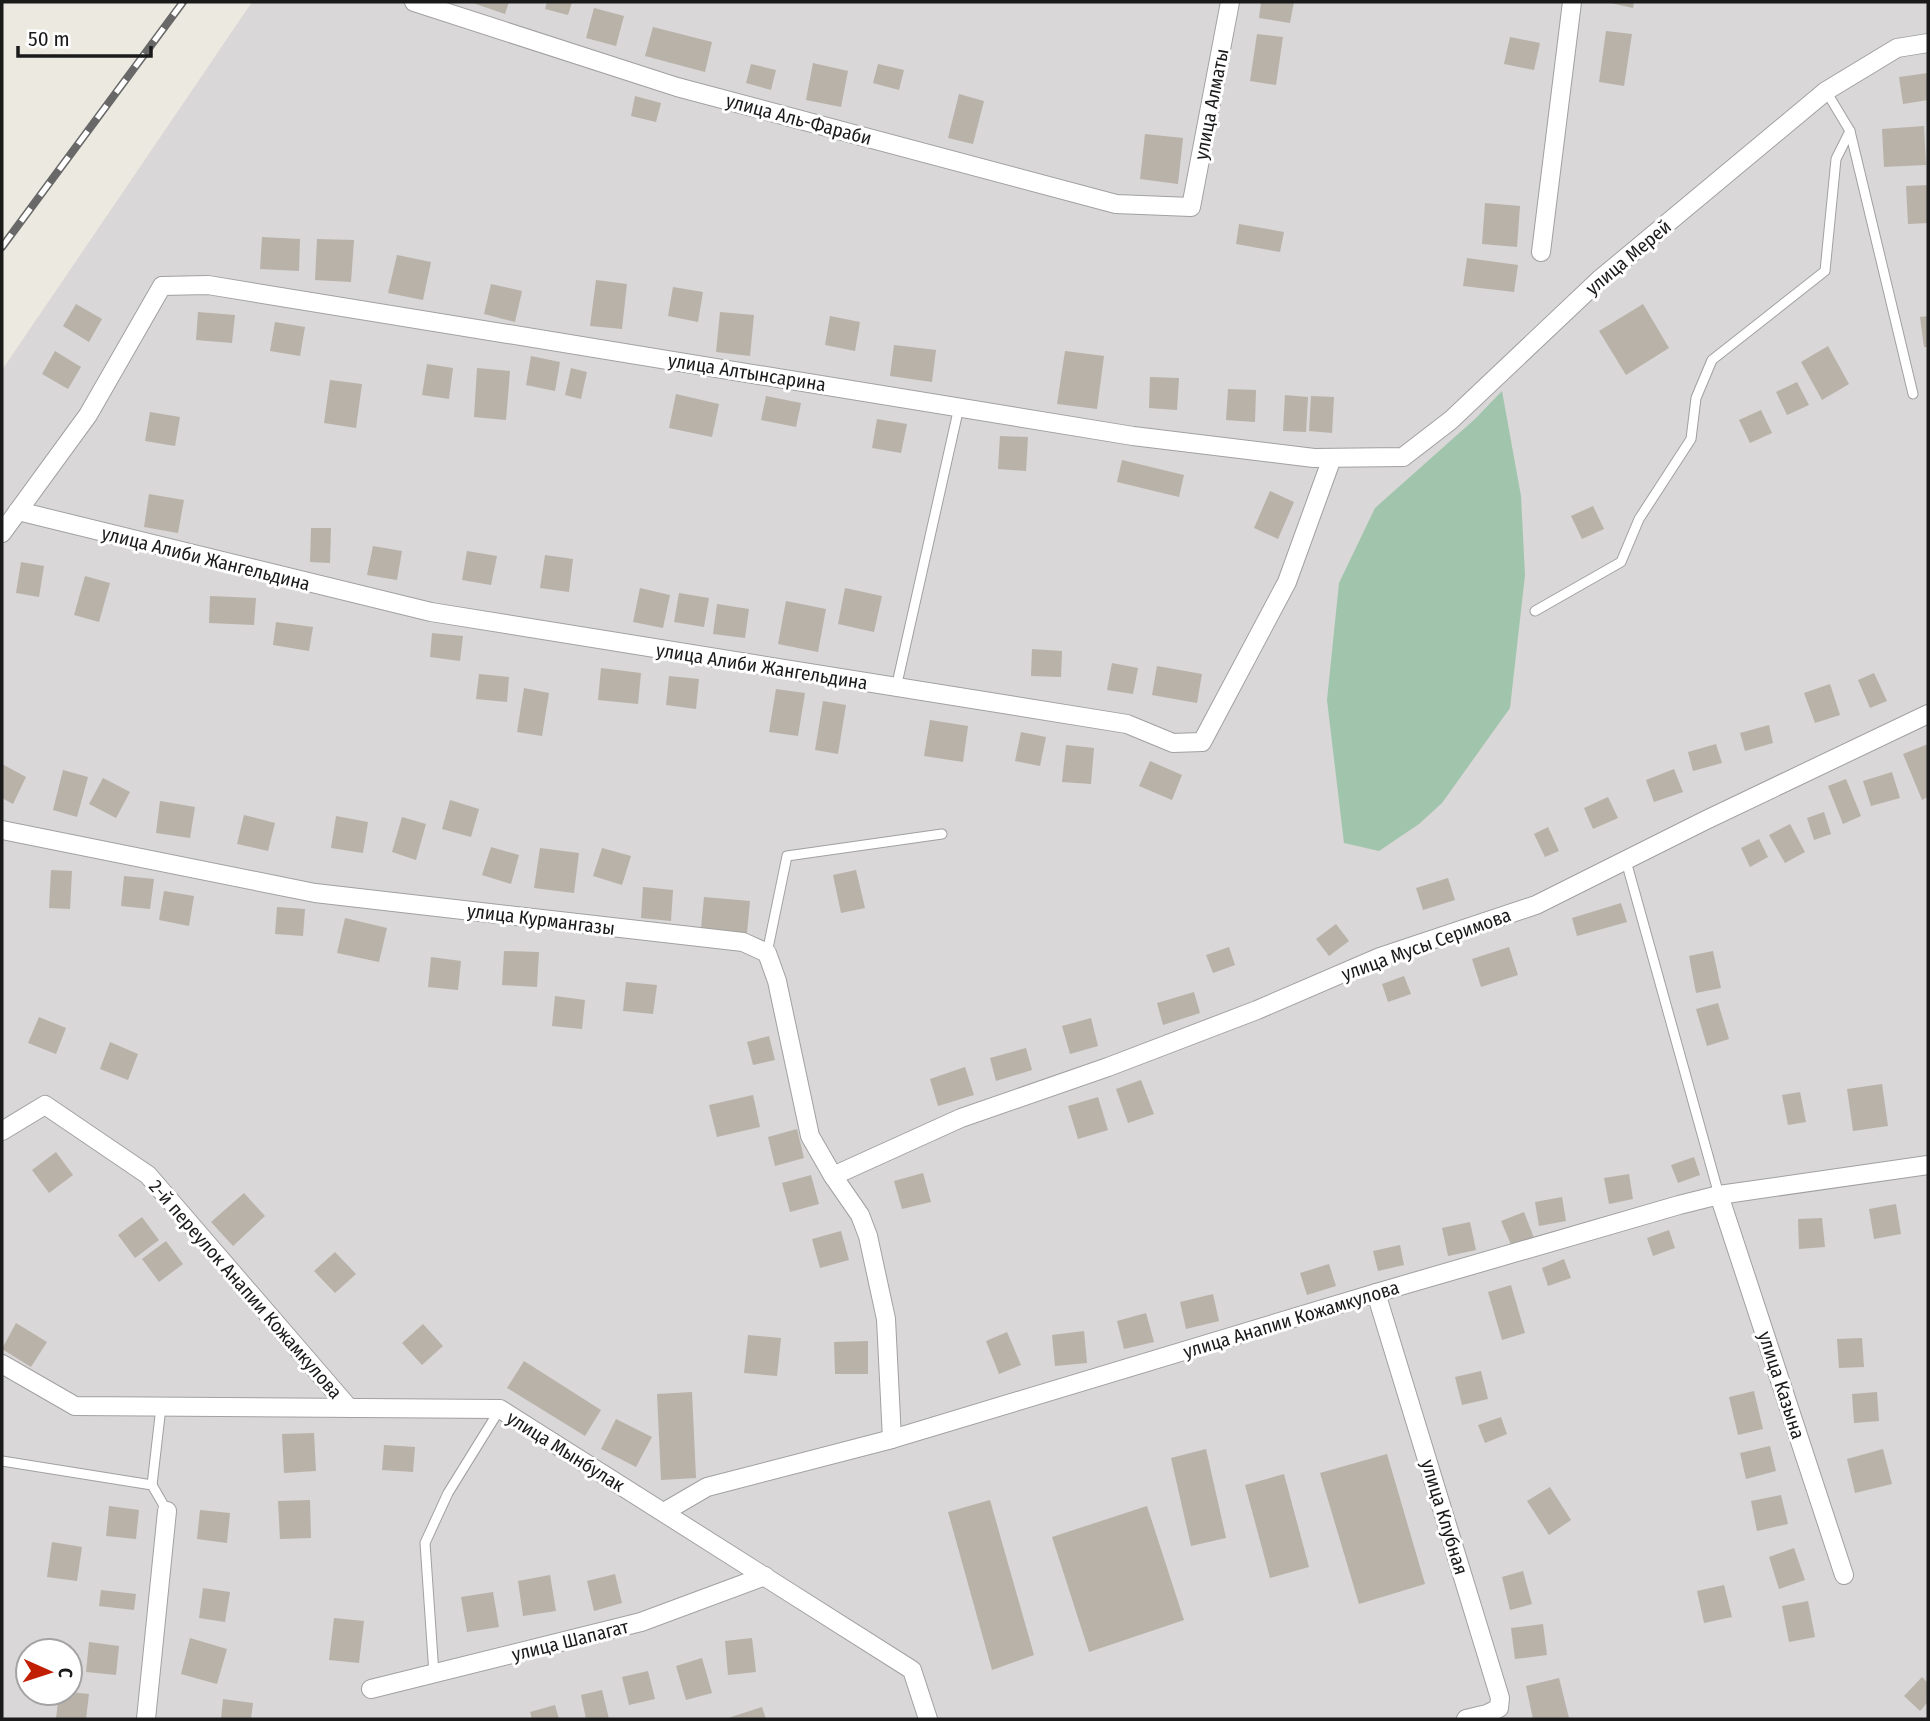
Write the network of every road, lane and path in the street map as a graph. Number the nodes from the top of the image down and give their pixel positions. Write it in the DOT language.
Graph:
graph roads {
  1 [pos="414,2"];
  2 [pos="1230,2"];
  3 [pos="1572,2"];
  4 [pos="1928,43"];
  5 [pos="1826,92"];
  6 [pos="1850,131"];
  7 [pos="1191,207"];
  8 [pos="1541,252"];
  9 [pos="1913,394"];
  10 [pos="959,407"];
  11 [pos="1332,458"];
  12 [pos="18,511"];
  13 [pos="2,533"];
  14 [pos="1535,611"];
  15 [pos="896,688"];
  16 [pos="1928,714"];
  17 [pos="2,830"];
  18 [pos="942,834"];
  19 [pos="1626,861"];
  20 [pos="766,953"];
  21 [pos="2,1131"];
  22 [pos="1928,1164"];
  23 [pos="833,1177"];
  24 [pos="1720,1195"];
  25 [pos="1376,1293"];
  26 [pos="2,1364"];
  27 [pos="160,1407"];
  28 [pos="349,1408"];
  29 [pos="500,1409"];
  30 [pos="892,1439"];
  31 [pos="2,1461"];
  32 [pos="152,1485"];
  33 [pos="167,1511"];
  34 [pos="664,1512"];
  35 [pos="1844,1574"];
  36 [pos="765,1576"];
  37 [pos="433,1674"];
  38 [pos="371,1689"];
  39 [pos="146,1719"];
  40 [pos="928,1719"];
  41 [pos="1466,1719"];
  1 -- 7 [label="street, улица Аль-Фараби"];
  2 -- 7 [label="street, улица Алматы"];
  3 -- 8 [label="street"];
  4 -- 5 [label="street, улица Мерей"];
  5 -- 6 [label="lane"];
  5 -- 11 [label="street, улица Мерей"];
  6 -- 9 [label="lane"];
  6 -- 14 [label="lane"];
  10 -- 11 [label="street, улица Алтынсарина"];
  10 -- 12 [label="street, улица Алтынсарина"];
  10 -- 15 [label="lane"];
  11 -- 15 [label="street, улица Алиби Жангельдина"];
  12 -- 13 [label="street"];
  12 -- 15 [label="street, улица Алиби Жангельдина"];
  16 -- 19 [label="street, улица Мусы Серимова"];
  17 -- 20 [label="street, улица Курмангазы"];
  18 -- 20 [label="lane"];
  19 -- 23 [label="street, улица Мусы Серимова"];
  19 -- 24 [label="lane"];
  20 -- 23 [label="street"];
  21 -- 28 [label="street, 2-й переулок Анапии Кожамкулова"];
  22 -- 24 [label="street, улица Анапии Кожамкулова"];
  23 -- 30 [label="street"];
  24 -- 25 [label="street, улица Анапии Кожамкулова"];
  24 -- 35 [label="street, улица Казына"];
  25 -- 30 [label="street, улица Анапии Кожамкулова"];
  25 -- 41 [label="street, улица Клубная"];
  26 -- 27 [label="street, улица Мынбулак"];
  27 -- 28 [label="street, улица Мынбулак"];
  27 -- 32 [label="lane"];
  28 -- 29 [label="street, улица Мынбулак"];
  29 -- 34 [label="street, улица Мынбулак"];
  29 -- 37 [label="lane"];
  30 -- 34 [label="street, улица Анапии Кожамкулова"];
  31 -- 32 [label="lane"];
  32 -- 33 [label="lane"];
  33 -- 39 [label="street"];
  34 -- 36 [label="street, улица Мынбулак"];
  36 -- 37 [label="street, улица Шапагат"];
  36 -- 40 [label="street, улица Мынбулак"];
  37 -- 38 [label="street, улица Шапагат"];
}
